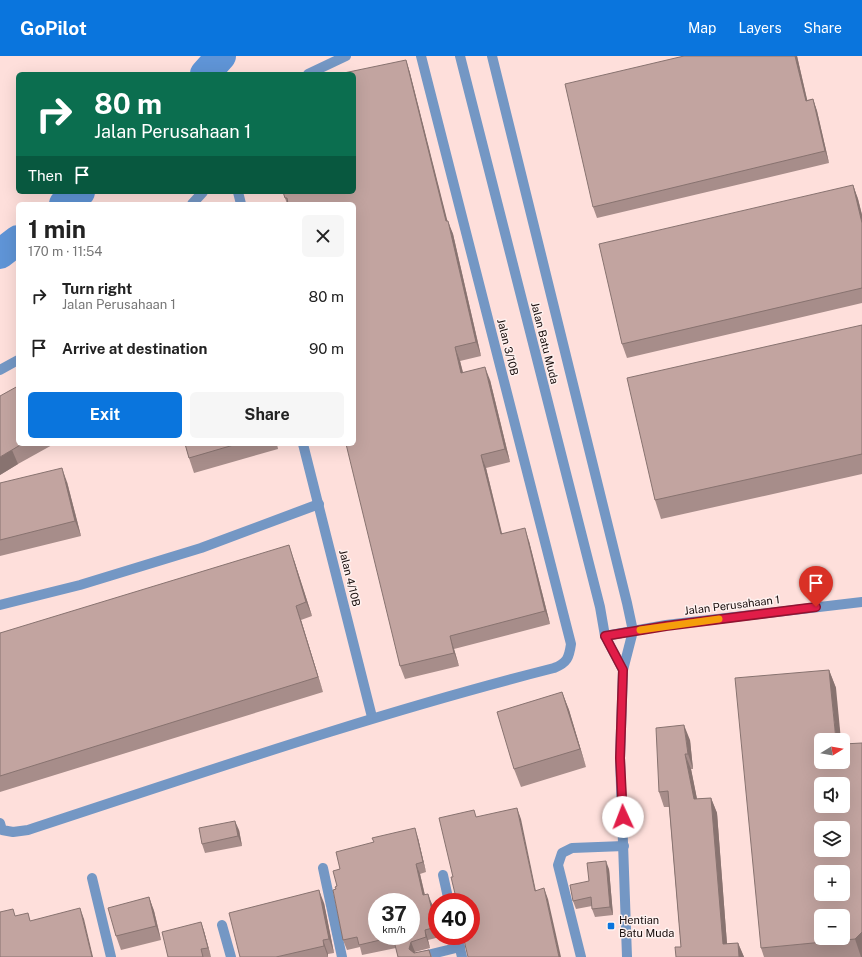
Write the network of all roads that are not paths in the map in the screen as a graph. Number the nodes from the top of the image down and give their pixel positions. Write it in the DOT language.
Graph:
graph roads {
  1 [pos="346,56"];
  2 [pos="421,56"];
  3 [pos="460,56"];
  4 [pos="492,56"];
  5 [pos="312,72"];
  6 [pos="201,194"];
  7 [pos="194,202"];
  8 [pos="16,361"];
  9 [pos="0,370"];
  10 [pos="304,446"];
  11 [pos="319,504"];
  12 [pos="862,602"];
  13 [pos="0,604"];
  14 [pos="632,631"];
  15 [pos="605,636"];
  16 [pos="623,670"];
  17 [pos="372,717"];
  18 [pos="1,827"];
  19 [pos="624,846"];
  20 [pos="323,868"];
  21 [pos="443,875"];
  22 [pos="92,878"];
  23 [pos="448,893"];
  24 [pos="222,925"];
  25 [pos="460,946"];
  26 [pos="111,957"];
  27 [pos="231,957"];
  28 [pos="342,957"];
  29 [pos="419,957"];
  30 [pos="462,957"];
  31 [pos="581,957"];
  32 [pos="626,957"];
  1 -- 5 [label="street"];
  2 -- 17 [label="street, Jalan 3/10B"];
  3 -- 15 [label="street, Jalan Batu Muda"];
  4 -- 14 [label="street, Jalan Batu Muda"];
  6 -- 7 [label="street"];
  8 -- 9 [label="street"];
  10 -- 11 [label="street, Jalan 4/10B"];
  11 -- 13 [label="street"];
  11 -- 17 [label="street, Jalan 4/10B"];
  12 -- 14 [label="street, Jalan Perusahaan 1"];
  14 -- 15 [label="street, Jalan Perusahaan 1"];
  14 -- 16 [label="street"];
  15 -- 16 [label="street, Jalan Batu Muda"];
  16 -- 19 [label="street"];
  17 -- 18 [label="street"];
  19 -- 31 [label="street"];
  19 -- 32 [label="street"];
  20 -- 28 [label="street"];
  21 -- 23 [label="street"];
  22 -- 26 [label="street"];
  24 -- 27 [label="street"];
  25 -- 29 [label="street"];
  25 -- 30 [label="street"];
}
